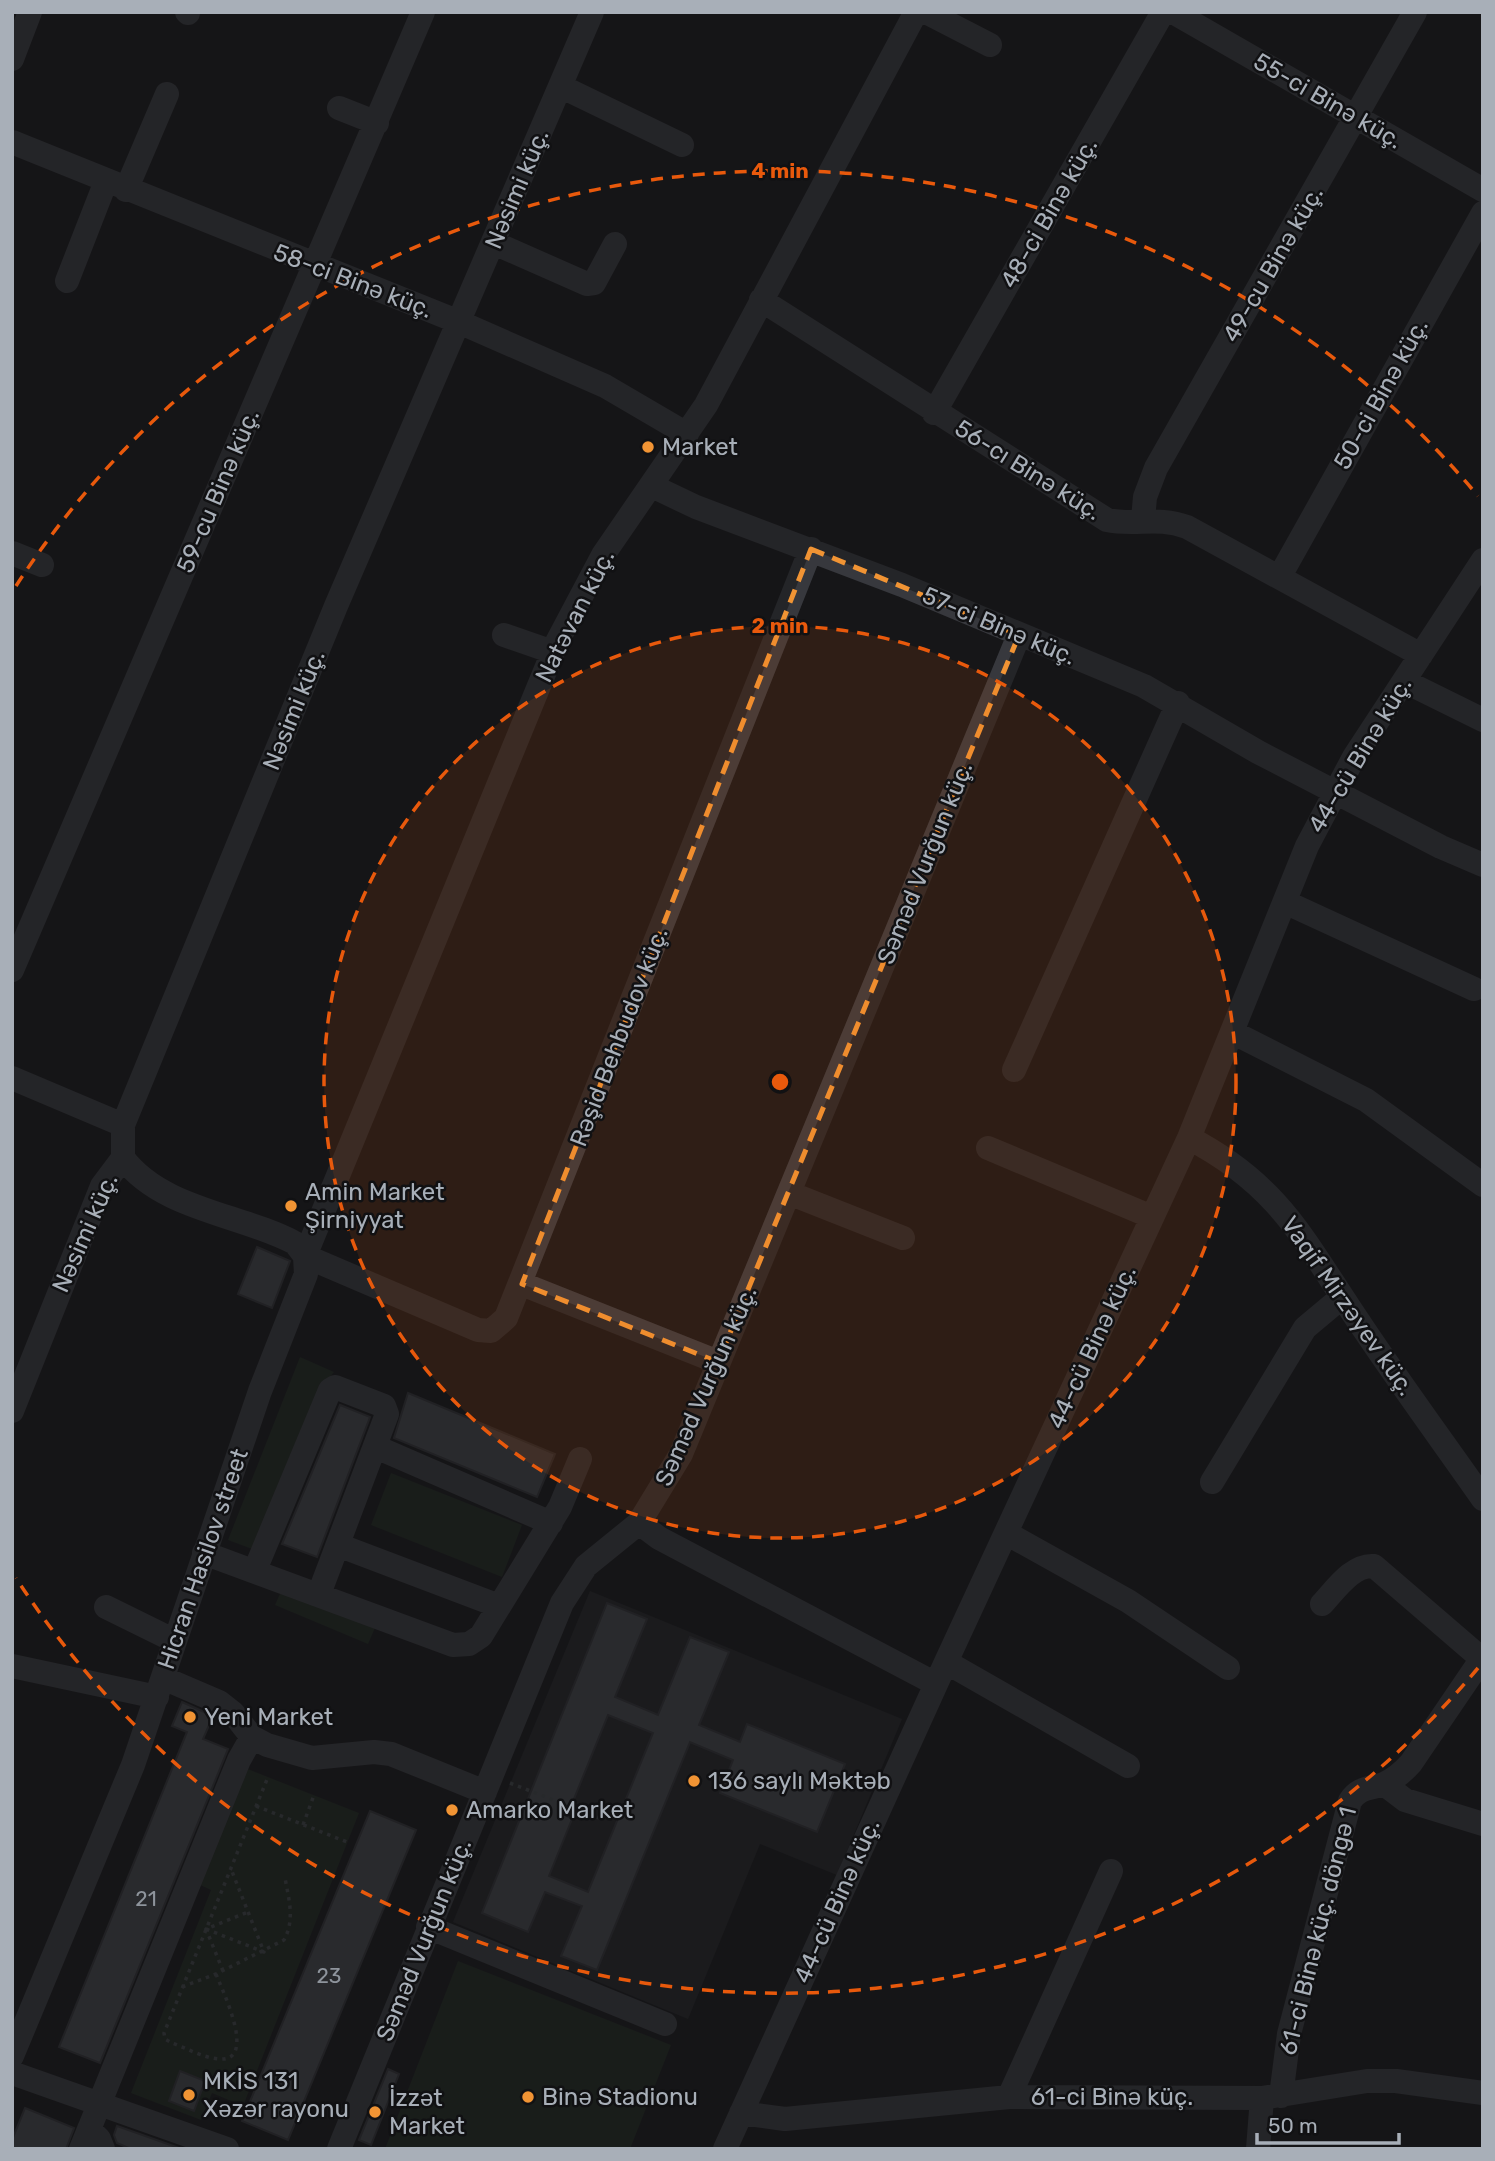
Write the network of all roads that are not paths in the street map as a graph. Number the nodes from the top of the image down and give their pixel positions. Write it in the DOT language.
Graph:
graph roads {
  1 [pos="30,12"];
  2 [pos="423,12"];
  3 [pos="593,12"];
  4 [pos="916,12"];
  5 [pos="926,12"];
  6 [pos="1163,12"];
  7 [pos="1173,12"];
  8 [pos="1415,12"];
  9 [pos="990,45"];
  10 [pos="12,59"];
  11 [pos="561,86"];
  12 [pos="167,94"];
  13 [pos="339,108"];
  14 [pos="1357,118"];
  15 [pos="377,123"];
  16 [pos="12,142"];
  17 [pos="682,145"];
  18 [pos="116,186"];
  19 [pos="1483,190"];
  20 [pos="1483,213"];
  21 [pos="494,243"];
  22 [pos="615,244"];
  23 [pos="315,266"];
  24 [pos="67,281"];
  25 [pos="761,300"];
  26 [pos="459,322"];
  27 [pos="934,413"];
  28 [pos="687,435"];
  29 [pos="652,486"];
  30 [pos="1143,519"];
  31 [pos="811,549"];
  32 [pos="12,553"];
  33 [pos="43,565"];
  34 [pos="1479,574"];
  35 [pos="1280,576"];
  36 [pos="504,635"];
  37 [pos="1019,635"];
  38 [pos="553,652"];
  39 [pos="1421,655"];
  40 [pos="1404,681"];
  41 [pos="1178,703"];
  42 [pos="1483,720"];
  43 [pos="1334,791"];
  44 [pos="1483,864"];
  45 [pos="1285,902"];
  46 [pos="12,970"];
  47 [pos="1474,989"];
  48 [pos="1234,1032"];
  49 [pos="1014,1070"];
  50 [pos="12,1077"];
  51 [pos="123,1125"];
  52 [pos="1189,1138"];
  53 [pos="988,1148"];
  54 [pos="123,1158"];
  55 [pos="1483,1185"];
  56 [pos="789,1194"];
  57 [pos="1152,1217"];
  58 [pos="903,1238"];
  59 [pos="305,1256"];
  60 [pos="522,1284"];
  61 [pos="1342,1297"];
  62 [pos="718,1362"];
  63 [pos="12,1411"];
  64 [pos="376,1447"];
  65 [pos="580,1459"];
  66 [pos="1212,1482"];
  67 [pos="1483,1499"];
  68 [pos="551,1522"];
  69 [pos="639,1523"];
  70 [pos="1006,1533"];
  71 [pos="338,1545"];
  72 [pos="204,1553"];
  73 [pos="255,1570"];
  74 [pos="319,1594"];
  75 [pos="1322,1604"];
  76 [pos="499,1606"];
  77 [pos="106,1607"];
  78 [pos="175,1641"];
  79 [pos="1482,1658"];
  80 [pos="946,1662"];
  81 [pos="12,1666"];
  82 [pos="1228,1668"];
  83 [pos="936,1684"];
  84 [pos="160,1687"];
  85 [pos="252,1737"];
  86 [pos="1128,1766"];
  87 [pos="488,1784"];
  88 [pos="1384,1784"];
  89 [pos="1483,1824"];
  90 [pos="1111,1871"];
  91 [pos="428,1927"];
  92 [pos="664,2024"];
  93 [pos="12,2056"];
  94 [pos="12,2073"];
  95 [pos="1483,2093"];
  96 [pos="1009,2097"];
  97 [pos="1271,2097"];
  98 [pos="99,2106"];
  99 [pos="741,2113"];
  100 [pos="91,2142"];
  101 [pos="227,2149"];
  102 [pos="339,2149"];
  103 [pos="725,2149"];
  104 [pos="1258,2149"];
  1 -- 10 [label="street"];
  2 -- 15 [label="street, 59-cu Binə küç."];
  3 -- 11 [label="street, Nəsimi küç."];
  4 -- 25 [label="street, Natəvan küç."];
  5 -- 9 [label="street"];
  6 -- 27 [label="street, 48-ci Binə küç."];
  7 -- 14 [label="street, 55-ci Binə küç."];
  8 -- 14 [label="street, 49-cu Binə küç."];
  11 -- 17 [label="street"];
  11 -- 21 [label="street, Nəsimi küç."];
  12 -- 18 [label="street"];
  13 -- 15 [label="street"];
  14 -- 19 [label="street, 55-ci Binə küç."];
  14 -- 30 [label="street, 49-cu Binə küç."];
  15 -- 23 [label="street, 59-cu Binə küç."];
  16 -- 18 [label="street, 58-ci Binə küç."];
  18 -- 23 [label="street, 58-ci Binə küç."];
  18 -- 24 [label="street"];
  20 -- 35 [label="street, 50-ci Binə küç."];
  21 -- 22 [label="street"];
  21 -- 26 [label="street, Nəsimi küç."];
  23 -- 26 [label="street, 58-ci Binə küç."];
  23 -- 46 [label="street, 59-cu Binə küç."];
  25 -- 27 [label="street, 56-cı Binə küç."];
  25 -- 28 [label="street, Natəvan küç."];
  26 -- 28 [label="street, 58-ci Binə küç."];
  26 -- 51 [label="street, Nəsimi küç."];
  27 -- 30 [label="street, 56-cı Binə küç."];
  28 -- 29 [label="street, Natəvan küç."];
  29 -- 31 [label="street, 57-ci Binə küç."];
  29 -- 38 [label="street, Natəvan küç."];
  30 -- 35 [label="street, 56-cı Binə küç."];
  31 -- 37 [label="street, 57-ci Binə küç."];
  31 -- 60 [label="street, Rəşid Behbudov küç."];
  32 -- 33 [label="street"];
  34 -- 39 [label="street, 44-cü Binə küç."];
  35 -- 39 [label="street, 56-cı Binə küç."];
  36 -- 38 [label="street"];
  37 -- 41 [label="street, 57-ci Binə küç."];
  37 -- 56 [label="street, Səməd Vurğun küç."];
  38 -- 59 [label="street, Natəvan küç."];
  39 -- 40 [label="street, 44-cü Binə küç."];
  40 -- 42 [label="street"];
  40 -- 43 [label="street, 44-cü Binə küç."];
  41 -- 43 [label="street, 57-ci Binə küç."];
  41 -- 49 [label="street"];
  43 -- 44 [label="street, 57-ci Binə küç."];
  43 -- 45 [label="street, 44-cü Binə küç."];
  45 -- 47 [label="street"];
  45 -- 48 [label="street, 44-cü Binə küç."];
  48 -- 52 [label="street, 44-cü Binə küç."];
  48 -- 55 [label="street"];
  50 -- 51 [label="street"];
  51 -- 54 [label="street, Nəsimi küç."];
  52 -- 57 [label="street, 44-cü Binə küç."];
  52 -- 61 [label="street, Vaqif Mirzəyev küç."];
  53 -- 57 [label="street"];
  54 -- 59 [label="street"];
  54 -- 63 [label="street, Nəsimi küç."];
  56 -- 58 [label="street"];
  56 -- 62 [label="street, Səməd Vurğun küç."];
  57 -- 70 [label="street, 44-cü Binə küç."];
  59 -- 60 [label="street, Rəşid Behbudov küç."];
  59 -- 72 [label="street, Hicran Hasilov street"];
  60 -- 62 [label="street"];
  61 -- 66 [label="street"];
  61 -- 67 [label="street, Vaqif Mirzəyev küç."];
  62 -- 69 [label="street, Səməd Vurğun küç."];
  64 -- 68 [label="street"];
  64 -- 71 [label="street"];
  64 -- 73 [label="street"];
  65 -- 68 [label="street"];
  68 -- 76 [label="street"];
  69 -- 83 [label="street"];
  69 -- 87 [label="street, Səməd Vurğun küç."];
  70 -- 80 [label="street, 44-cü Binə küç."];
  70 -- 82 [label="street"];
  71 -- 74 [label="street"];
  71 -- 76 [label="street"];
  72 -- 73 [label="street"];
  72 -- 78 [label="street, Hicran Hasilov street"];
  73 -- 74 [label="street"];
  74 -- 76 [label="street"];
  75 -- 79 [label="street"];
  77 -- 78 [label="street"];
  78 -- 84 [label="street, Hicran Hasilov street"];
  79 -- 88 [label="street, 61-ci Binə küç. döngə 1"];
  80 -- 83 [label="street, 44-cü Binə küç."];
  80 -- 86 [label="street"];
  81 -- 84 [label="street"];
  83 -- 99 [label="street, 44-cü Binə küç."];
  84 -- 85 [label="street"];
  84 -- 93 [label="street, Hicran Hasilov street"];
  85 -- 87 [label="street"];
  85 -- 98 [label="street"];
  87 -- 91 [label="street, Səməd Vurğun küç."];
  88 -- 89 [label="street"];
  88 -- 97 [label="street, 61-ci Binə küç. döngə 1"];
  90 -- 96 [label="street"];
  91 -- 92 [label="street"];
  91 -- 102 [label="street, Səməd Vurğun küç."];
  94 -- 98 [label="street"];
  95 -- 97 [label="street, 61-ci Binə küç."];
  96 -- 97 [label="street, 61-ci Binə küç."];
  96 -- 99 [label="street, 61-ci Binə küç."];
  97 -- 104 [label="street, 61-ci Binə küç. döngə 1"];
  98 -- 100 [label="street"];
  98 -- 101 [label="street"];
  99 -- 103 [label="street, 44-cü Binə küç."];
}
